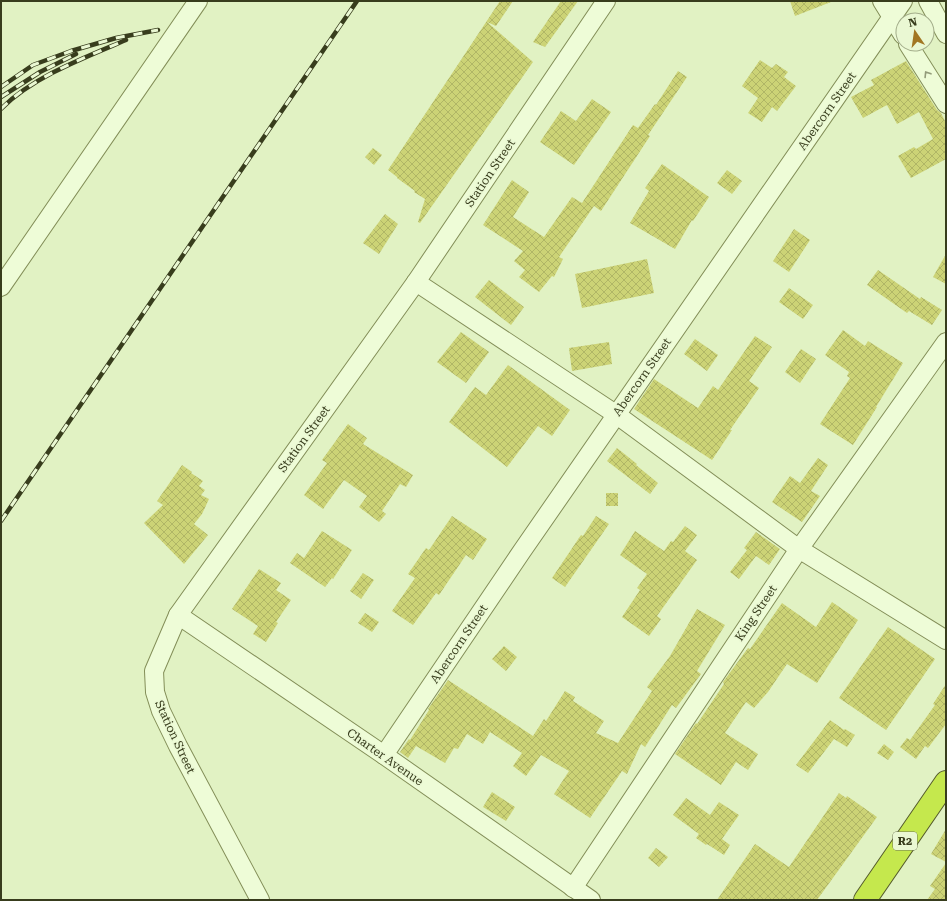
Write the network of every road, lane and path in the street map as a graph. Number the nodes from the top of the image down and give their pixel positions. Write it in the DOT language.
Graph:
graph roads {
  1 [pos="198,1"];
  2 [pos="606,1"];
  3 [pos="882,1"];
  4 [pos="903,1"];
  5 [pos="928,1"];
  6 [pos="892,17"];
  7 [pos="895,22"];
  8 [pos="946,34"];
  9 [pos="913,52"];
  10 [pos="946,104"];
  11 [pos="416,282"];
  12 [pos="1,287"];
  13 [pos="946,342"];
  14 [pos="617,415"];
  15 [pos="799,549"];
  16 [pos="178,616"];
  17 [pos="946,640"];
  18 [pos="384,755"];
  19 [pos="946,782"];
  20 [pos="573,888"];
  21 [pos="260,900"];
  22 [pos="591,900"];
  23 [pos="865,900"];
  1 -- 12 [label="street"];
  2 -- 11 [label="street, Station Street"];
  3 -- 6 [label="street"];
  4 -- 6 [label="street, Abercorn Street"];
  5 -- 8 [label="street"];
  6 -- 7 [label="street"];
  6 -- 14 [label="street, Abercorn Street"];
  10 -- 9 [label="street, one-way"];
  11 -- 14 [label="street"];
  11 -- 16 [label="street, Station Street"];
  13 -- 15 [label="street, King Street"];
  14 -- 15 [label="street"];
  14 -- 18 [label="street, Abercorn Street"];
  15 -- 17 [label="street"];
  15 -- 20 [label="street, King Street"];
  16 -- 18 [label="street, Charter Avenue"];
  16 -- 21 [label="street, Station Street"];
  18 -- 20 [label="street, Charter Avenue"];
  19 -- 23 [label="highway, R2"];
  20 -- 22 [label="street, Charter Avenue"];
}
